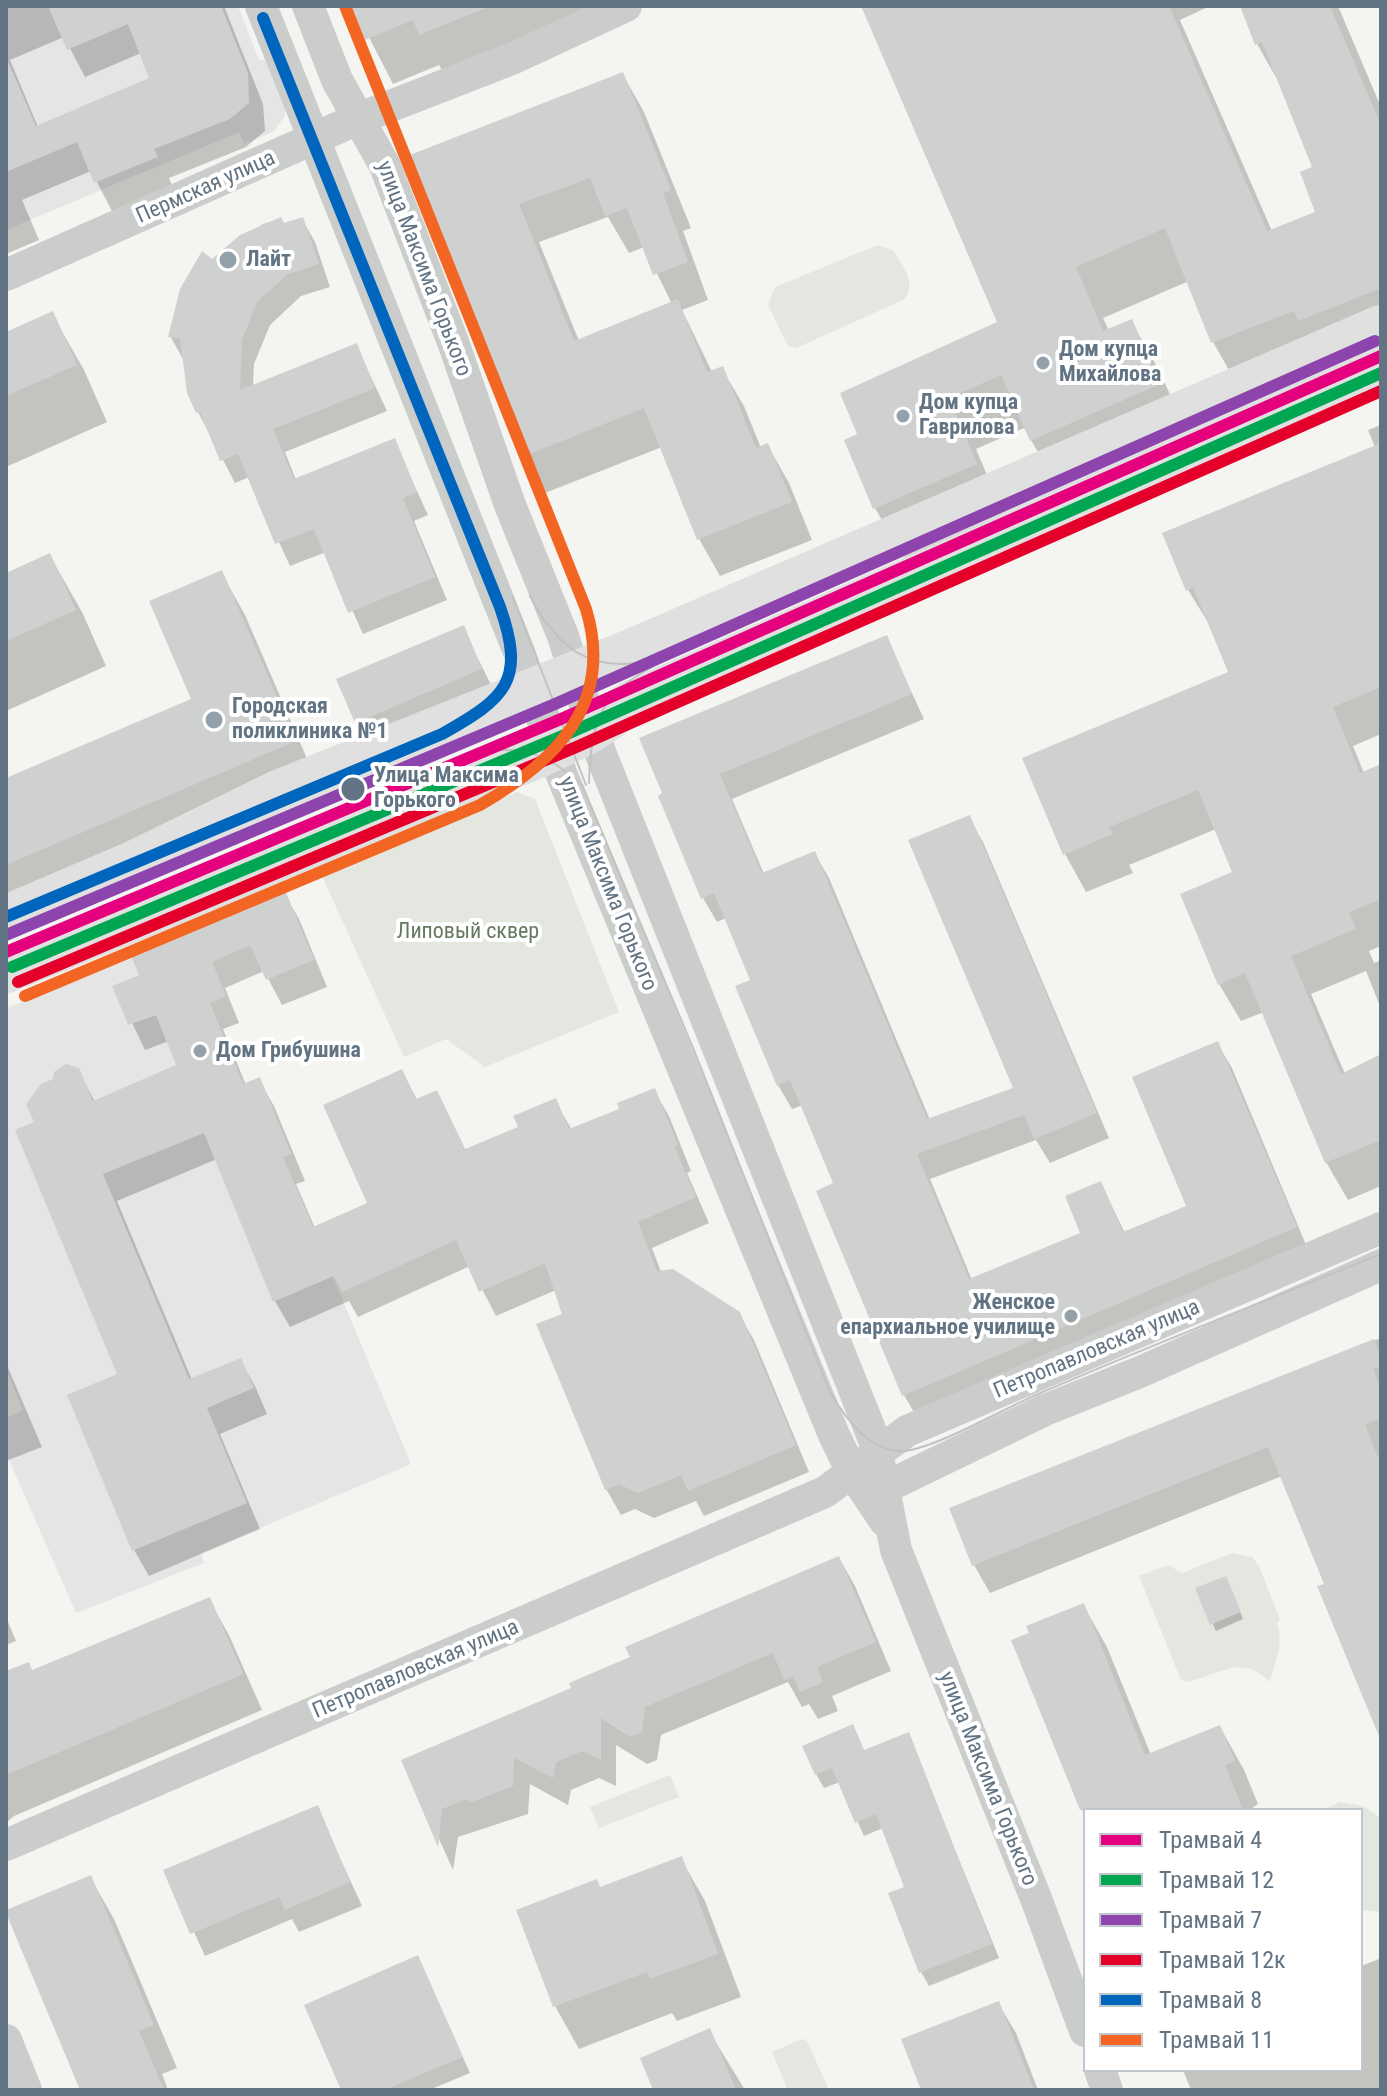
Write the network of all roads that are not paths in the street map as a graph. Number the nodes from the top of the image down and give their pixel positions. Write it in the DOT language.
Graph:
graph roads {
  1 [pos="261,6"];
  2 [pos="308,6"];
  3 [pos="626,6"];
  4 [pos="360,118"];
  5 [pos="314,139"];
  6 [pos="6,275"];
  7 [pos="1381,327"];
  8 [pos="1381,371"];
  9 [pos="576,672"];
  10 [pos="533,689"];
  11 [pos="592,730"];
  12 [pos="553,750"];
  13 [pos="6,917"];
  14 [pos="6,971"];
  15 [pos="1381,1228"];
  16 [pos="1381,1265"];
  17 [pos="878,1453"];
  18 [pos="866,1483"];
  19 [pos="6,1845"];
  20 [pos="1083,2026"];
  21 [pos="6,2040"];
  22 [pos="26,2090"];
  1 -- 5 [label="street, улица Максима Горького"];
  2 -- 4 [label="street, улица Максима Горького"];
  3 -- 4 [label="street, Пермская улица"];
  4 -- 5 [label="street, Пермская улица"];
  4 -- 9 [label="street, улица Максима Горького"];
  5 -- 6 [label="street, Пермская улица"];
  5 -- 10 [label="street, улица Максима Горького"];
  7 -- 9 [label="main road"];
  8 -- 11 [label="main road"];
  9 -- 10 [label="main road"];
  9 -- 11 [label="street, улица Максима Горького"];
  10 -- 12 [label="street, улица Максима Горького"];
  10 -- 13 [label="main road"];
  11 -- 12 [label="main road"];
  11 -- 17 [label="street, улица Максима Горького"];
  12 -- 14 [label="main road"];
  12 -- 18 [label="street, улица Максима Горького"];
  15 -- 17 [label="street, Петропавловская улица"];
  16 -- 18 [label="street, Петропавловская улица"];
  17 -- 18 [label="street, улица Максима Горького"];
  18 -- 19 [label="street, Петропавловская улица"];
  18 -- 20 [label="street, улица Максима Горького"];
  21 -- 22 [label="street"];
}
